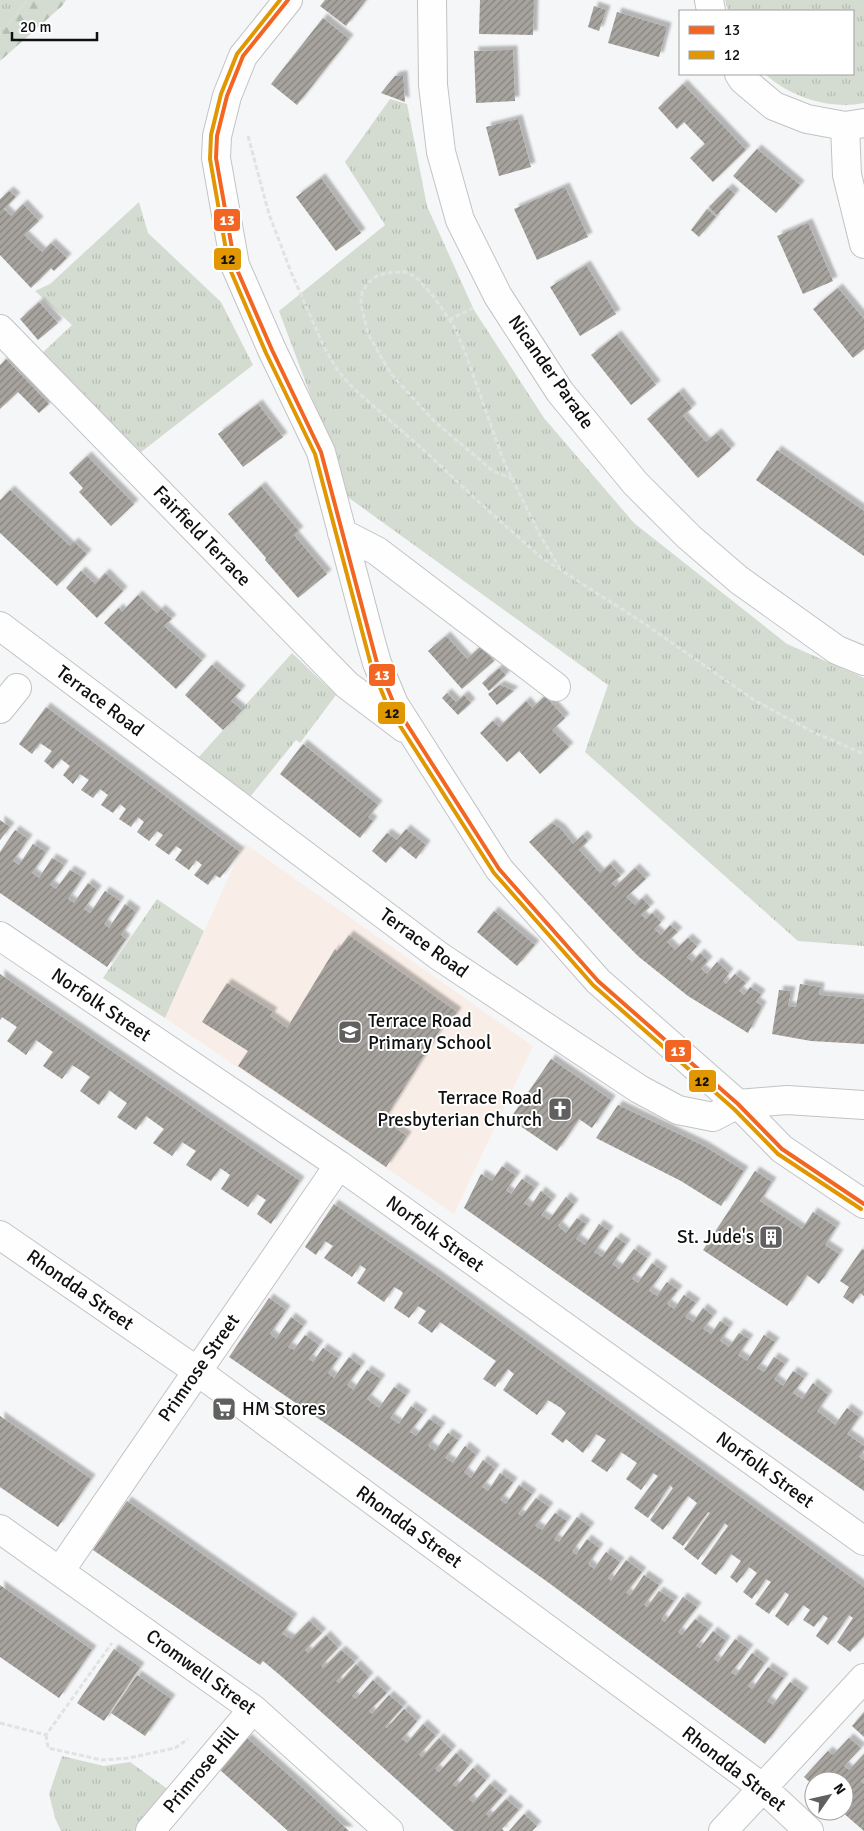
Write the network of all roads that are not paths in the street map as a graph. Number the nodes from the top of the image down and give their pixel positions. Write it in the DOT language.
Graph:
graph roads {
  1 [pos="288,0"];
  2 [pos="432,0"];
  3 [pos="740,75"];
  4 [pos="855,125"];
  5 [pos="864,244"];
  6 [pos="0,329"];
  7 [pos="342,533"];
  8 [pos="0,626"];
  9 [pos="864,661"];
  10 [pos="556,687"];
  11 [pos="17,688"];
  12 [pos="0,709"];
  13 [pos="412,734"];
  14 [pos="0,936"];
  15 [pos="738,1104"];
  16 [pos="864,1105"];
  17 [pos="338,1165"];
  18 [pos="864,1204"];
  19 [pos="0,1234"];
  20 [pos="197,1371"];
  21 [pos="0,1529"];
  22 [pos="864,1541"];
  23 [pos="60,1571"];
  24 [pos="864,1678"];
  25 [pos="253,1709"];
  26 [pos="763,1788"];
  27 [pos="150,1831"];
  28 [pos="389,1831"];
  29 [pos="722,1831"];
  30 [pos="809,1831"];
  1 -- 7 [label="street"];
  2 -- 9 [label="street, Nicander Parade"];
  3 -- 4 [label="street"];
  4 -- 5 [label="street"];
  6 -- 13 [label="street, Fairfield Terrace"];
  7 -- 10 [label="street"];
  7 -- 13 [label="street"];
  8 -- 15 [label="street, Terrace Road"];
  11 -- 12 [label="street"];
  13 -- 15 [label="street"];
  14 -- 17 [label="street, Norfolk Street"];
  15 -- 16 [label="street"];
  15 -- 18 [label="street"];
  17 -- 20 [label="street, Primrose Street"];
  17 -- 22 [label="street, Norfolk Street"];
  19 -- 20 [label="street, Rhondda Street"];
  20 -- 23 [label="street, Primrose Street"];
  20 -- 26 [label="street, Rhondda Street"];
  21 -- 23 [label="street, Cromwell Street"];
  23 -- 25 [label="street, Cromwell Street"];
  24 -- 26 [label="street"];
  25 -- 27 [label="street, Primrose Hill"];
  25 -- 28 [label="street, Cromwell Street"];
  26 -- 29 [label="street"];
  26 -- 30 [label="street, Rhondda Street"];
}
